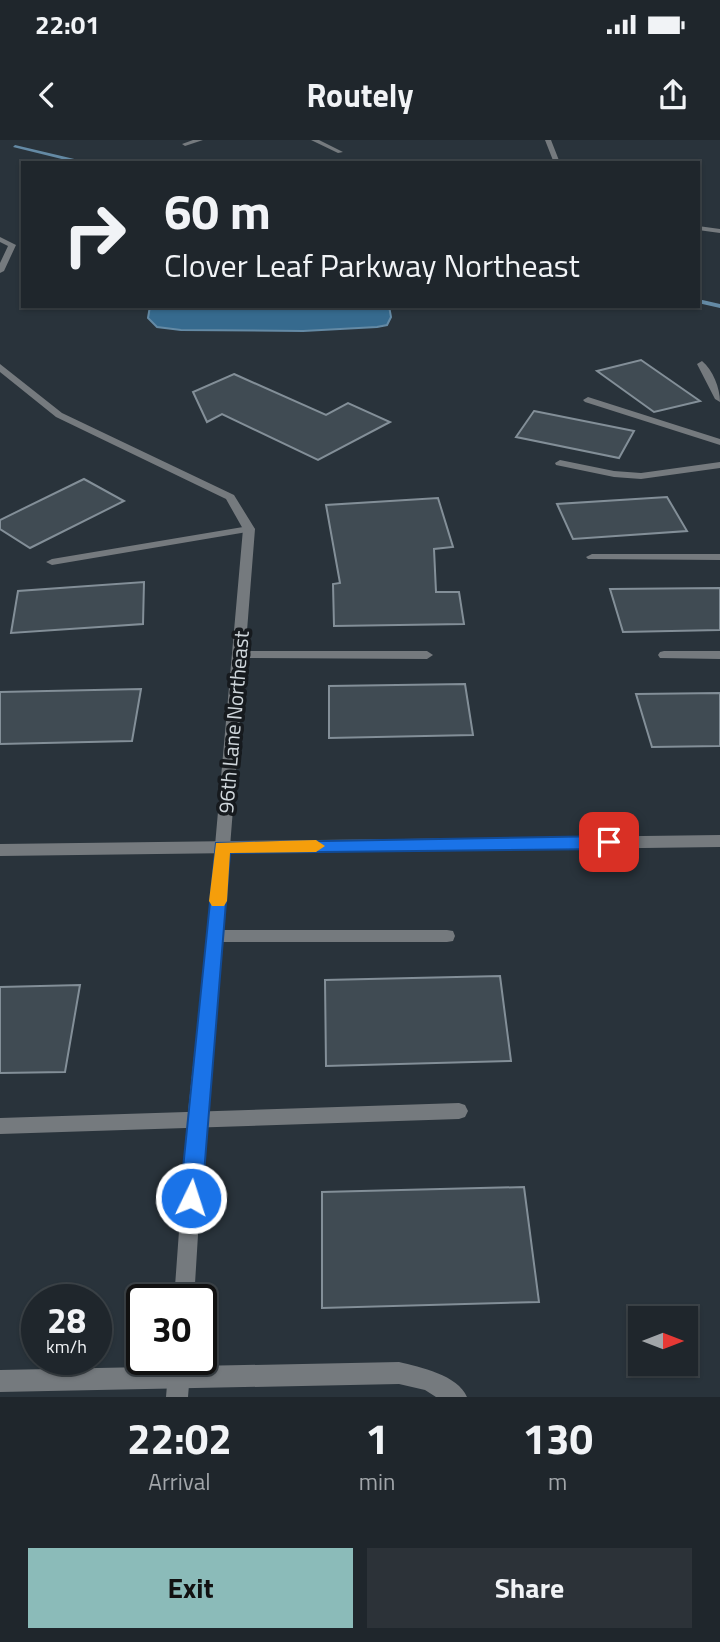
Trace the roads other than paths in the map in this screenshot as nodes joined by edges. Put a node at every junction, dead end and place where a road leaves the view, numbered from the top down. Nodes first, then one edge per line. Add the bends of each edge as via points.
1 (200, 140) edge
2 (314, 140) edge
3 (548, 140) edge
4 (185, 144) dead end
5 (340, 152) dead end
6 (556, 161) edge
7 (700, 228) edge
8 (720, 231) edge
9 (0, 239) edge
10 (0, 271) edge
11 (702, 364) dead end
12 (0, 367) edge
13 (720, 399) edge
14 (588, 400) dead end
15 (720, 442) edge
16 (560, 463) dead end
17 (720, 465) edge
18 (249, 529) junction
19 (592, 556) dead end
20 (720, 556) edge
21 (52, 562) dead end
22 (238, 655) junction
23 (427, 655) dead end
24 (664, 655) dead end
25 (720, 655) edge
26 (720, 841) edge
27 (222, 847) junction
28 (0, 850) edge
29 (215, 936) junction
30 (447, 936) dead end
31 (459, 1111) dead end
32 (196, 1121) junction
33 (0, 1126) edge
34 (185, 1284) edge
35 (179, 1378) edge
36 (0, 1381) edge
37 (456, 1397) edge

1 - 4 street
2 - 5 street
3 - 6 street
7 - 8 street
9 - 10 street via 12,245
11 - 13 street
12 - 18 street via 60,415 230,497
14 - 15 street
16 - 17 street via 641,476
18 - 21 street
18 - 22 street, 96th Lane Northeast
19 - 20 street
22 - 23 street
22 - 27 street, 96th Lane Northeast
24 - 25 street
26 - 27 street
27 - 28 street
27 - 29 street, 96th Lane Northeast
29 - 30 street
29 - 32 street, 96th Lane Northeast
31 - 32 street
32 - 33 street
32 - 34 street, 96th Lane Northeast
35 - 36 street
35 - 37 street via 399,1373 429,1380

